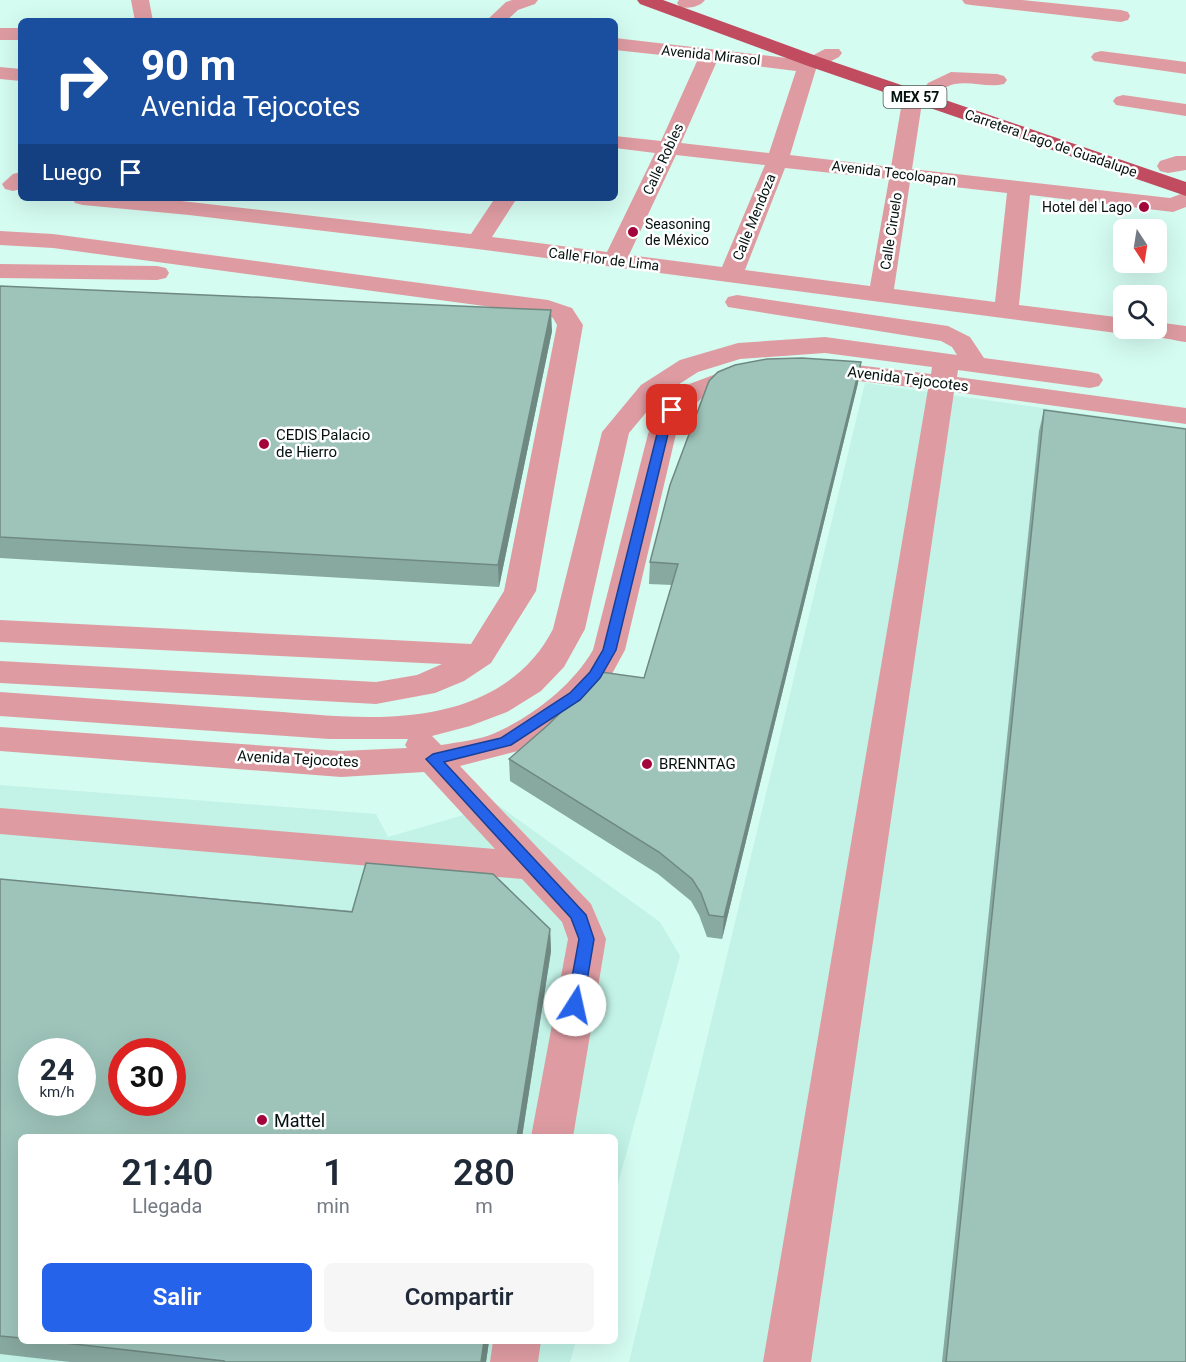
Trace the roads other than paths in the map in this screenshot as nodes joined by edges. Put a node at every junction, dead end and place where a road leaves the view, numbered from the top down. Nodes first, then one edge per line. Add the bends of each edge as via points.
1 (140, 0) edge
2 (646, 0) edge
3 (971, 0) edge
4 (687, 1) edge
5 (513, 2) edge
6 (1121, 16) dead end
7 (143, 18) edge
8 (498, 18) edge
9 (0, 34) edge
10 (18, 34) edge
11 (1109, 37) dead end
12 (618, 44) edge
13 (710, 55) junction
14 (818, 60) junction
15 (1186, 68) edge
16 (0, 73) edge
17 (18, 75) edge
18 (997, 80) dead end
19 (935, 87) junction
20 (913, 96) junction
21 (1123, 101) dead end
22 (1186, 110) edge
23 (618, 142) edge
24 (669, 149) junction
25 (778, 159) junction
26 (1175, 170) edge
27 (899, 173) junction
28 (1018, 189) junction
29 (1182, 198) edge
30 (149, 201) edge
31 (320, 201) edge
32 (504, 201) edge
33 (193, 203) edge
34 (305, 222) junction
35 (0, 238) edge
36 (477, 242) junction
37 (614, 261) junction
38 (0, 271) edge
39 (306, 275) junction
40 (730, 275) junction
41 (881, 295) junction
42 (737, 302) dead end
43 (1006, 311) junction
44 (1113, 325) edge
45 (1167, 331) edge
46 (1186, 334) edge
47 (954, 369) junction
48 (1186, 393) edge
49 (1056, 398) junction
50 (1186, 416) edge
51 (1067, 424) edge
52 (0, 632) edge
53 (480, 655) junction
54 (0, 672) edge
55 (0, 704) edge
56 (409, 726) junction
57 (0, 739) edge
58 (433, 759) junction
59 (0, 821) edge
60 (531, 866) junction
61 (553, 1134) edge
62 (517, 1344) edge
63 (514, 1362) edge
64 (787, 1362) edge

1 - 7 street
2 - 14 main road, Carretera Lago de Guadalupe / MEX 57
3 - 6 street
4 - 14 main road, Carretera Lago de Guadalupe / MEX 57
5 - 8 street
9 - 10 street
11 - 15 street via 1105,61
12 - 13 street, Avenida Mirasol
13 - 14 street, Avenida Mirasol
13 - 24 street, Calle Robles
14 - 19 main road, Carretera Lago de Guadalupe / MEX 57
14 - 20 main road, Carretera Lago de Guadalupe / MEX 57
14 - 25 street, Calle Mendoza
16 - 17 street
18 - 19 street via 951,78
19 - 26 main road, Carretera Lago de Guadalupe / MEX 57
20 - 26 main road, Carretera Lago de Guadalupe / MEX 57
20 - 27 street, Calle Ciruelo
21 - 22 street
23 - 24 street, Avenida Tecoloapan
24 - 25 street, Avenida Tecoloapan
24 - 37 street, Calle Robles
25 - 27 street, Avenida Tecoloapan
25 - 40 street, Calle Mendoza
26 - 29 street
27 - 28 street, Avenida Tecoloapan
27 - 41 street, Calle Ciruelo
28 - 29 street, Avenida Tecoloapan via 1139,213 1167,211
28 - 43 street
30 - 33 street, Calle Flor de Lima
31 - 34 street
32 - 36 street
33 - 34 street, Calle Flor de Lima
34 - 36 street, Calle Flor de Lima
35 - 39 street via 53,241
36 - 37 street, Calle Flor de Lima
37 - 40 street, Calle Flor de Lima
38 - 39 street
39 - 53 street via 548,307 563,313 570,325 520,591
40 - 41 street, Calle Flor de Lima
41 - 43 street, Calle Flor de Lima
42 - 47 street via 948,334 970,350
43 - 44 street, Calle Flor de Lima
45 - 46 street
47 - 48 street, Avenida Tejocotes
47 - 49 street, Avenida Tejocotes
47 - 56 street, Avenida Tejocotes via 825,345 785,346 713,357 660,384 631,411 616,432 569,629 557,653 540,674 480,711 446,722
47 - 58 street, Avenida Tejocotes via 772,368 745,372 693,392 672,410 662,434 609,650 595,675 575,696 506,742
47 - 64 street
49 - 50 street, Avenida Tejocotes
49 - 51 street via 1055,417
52 - 53 street
53 - 54 street via 423,685 376,693
55 - 56 street, Avenida Tejocotes via 347,727
56 - 58 street
57 - 58 street, Avenida Tejocotes via 341,764
58 - 60 street
59 - 60 street
60 - 61 street via 578,915 586,939
62 - 63 street

